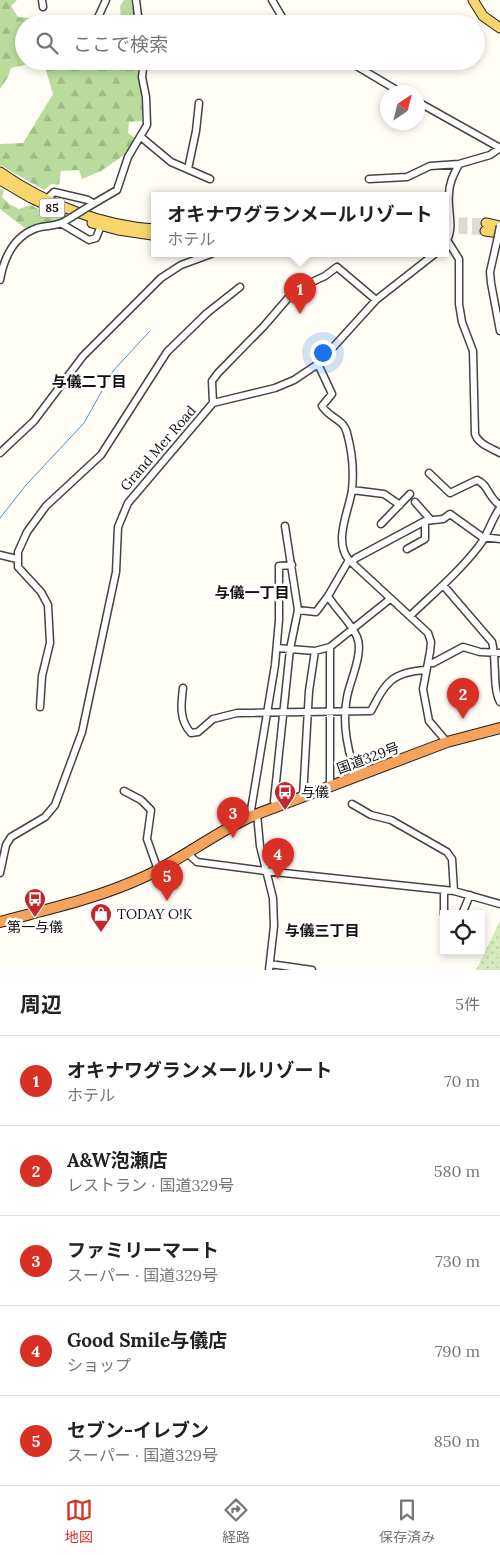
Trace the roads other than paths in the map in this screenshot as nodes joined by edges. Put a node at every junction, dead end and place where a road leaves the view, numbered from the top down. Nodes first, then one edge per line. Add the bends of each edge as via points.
1 (106, 0) edge
2 (136, 0) edge
3 (272, 0) edge
4 (472, 0) edge
5 (99, 15) edge
6 (138, 15) edge
7 (281, 15) edge
8 (483, 15) edge
9 (485, 17) edge
10 (500, 28) edge
11 (143, 70) edge
12 (363, 70) edge
13 (388, 85) edge
14 (199, 103) dead end
15 (425, 106) edge
16 (141, 136) junction
17 (500, 148) edge
18 (459, 164) junction
19 (188, 168) junction
20 (0, 172) edge
21 (210, 179) dead end
22 (369, 179) dead end
23 (0, 180) edge
24 (47, 199) junction
25 (90, 205) junction
26 (64, 222) junction
27 (107, 225) junction
28 (500, 226) edge
29 (151, 229) edge
30 (449, 232) edge
31 (151, 234) edge
32 (498, 237) edge
33 (449, 246) edge
34 (203, 257) edge
35 (431, 257) edge
36 (0, 280) edge
37 (240, 287) dead end
38 (376, 300) junction
39 (500, 331) edge
40 (318, 364) junction
41 (213, 403) junction
42 (0, 453) edge
43 (500, 453) edge
44 (430, 473) dead end
45 (352, 490) junction
46 (410, 494) dead end
47 (415, 502) dead end
48 (400, 505) junction
49 (500, 506) edge
50 (428, 520) junction
51 (381, 524) dead end
52 (285, 526) dead end
53 (484, 537) junction
54 (500, 539) edge
55 (407, 549) dead end
56 (0, 554) edge
57 (17, 559) junction
58 (351, 561) junction
59 (292, 565) junction
60 (444, 585) junction
61 (328, 596) junction
62 (390, 600) junction
63 (298, 610) junction
64 (410, 616) junction
65 (353, 629) junction
66 (330, 646) junction
67 (276, 648) junction
68 (290, 649) junction
69 (315, 651) junction
70 (498, 654) edge
71 (427, 667) junction
72 (183, 688) dead end
73 (500, 702) edge
74 (40, 707) dead end
75 (308, 710) junction
76 (346, 710) junction
77 (269, 711) junction
78 (285, 711) junction
79 (330, 711) junction
80 (500, 728) edge
81 (447, 742) junction
82 (358, 776) junction
83 (330, 786) junction
84 (124, 791) dead end
85 (303, 797) junction
86 (352, 804) dead end
87 (276, 807) junction
88 (255, 815) junction
89 (187, 853) junction
90 (158, 870) junction
91 (265, 871) junction
92 (0, 873) edge
93 (444, 890) junction
94 (454, 891) junction
95 (470, 895) junction
96 (500, 904) edge
97 (444, 910) edge
98 (464, 910) edge
99 (0, 922) edge
100 (270, 967) edge
101 (312, 970) edge

1 - 5 street
2 - 6 street
3 - 7 street
4 - 8 main road
9 - 10 main road
11 - 16 street via 148,112 147,125
12 - 13 street
14 - 19 street
15 - 17 street
16 - 19 street via 170,162
16 - 25 street via 128,157 116,190
17 - 18 street via 490,155
18 - 22 street via 430,166 407,177
18 - 30 street via 449,188
19 - 21 street
20 - 24 main road, 85
23 - 27 main road, 85 via 45,205
24 - 25 street via 54,192 88,200
24 - 27 main road, 85
25 - 26 street, bridge
26 - 27 street via 89,240 96,238
26 - 36 street via 37,228 12,244
27 - 29 main road, 85
27 - 31 main road, 85
28 - 32 street, bridge
28 - 32 main road via 486,227
32 - 39 street via 490,272
33 - 43 street via 459,259 459,304 473,350 475,434 476,438
34 - 42 street via 181,265 161,278 83,356 34,421
35 - 38 street, Grand Mer Road
37 - 57 street via 207,313 167,352 101,455 40,514 27,532
38 - 40 street, Grand Mer Road
38 - 41 street via 337,267 326,276 301,286 218,373 212,381
40 - 41 street, Grand Mer Road via 275,388
40 - 45 street via 332,394 322,406 347,430 352,458
41 - 92 street, Grand Mer Road via 124,510 118,527 116,572 82,732 55,805 44,817 12,837 6,845
44 - 49 street via 450,492 477,480 483,482
45 - 48 street via 384,494
45 - 58 street via 342,538 342,548
46 - 48 street
47 - 50 street
48 - 51 street
49 - 53 street
50 - 53 street via 443,519 450,514
50 - 55 street via 424,539
50 - 58 street
52 - 59 street
53 - 54 street
53 - 60 street
56 - 57 street
57 - 74 street via 18,566 48,605 50,643 42,676
58 - 61 street
58 - 62 street
59 - 63 street
59 - 67 street via 279,566
60 - 64 street
60 - 70 street via 492,642
61 - 63 street via 316,612
61 - 65 street
62 - 64 street
62 - 65 street
63 - 68 street
64 - 71 street via 428,633
65 - 66 street
65 - 76 street via 360,647 346,698
66 - 69 street
66 - 79 street
67 - 68 street
67 - 77 street
68 - 69 street
68 - 78 street
69 - 75 street
70 - 71 street via 463,647
70 - 73 street via 497,692
71 - 76 street via 398,674 371,711
71 - 81 street via 423,689 429,721
72 - 77 street via 183,719 191,733 198,732 213,719 237,713
75 - 78 street
75 - 79 street
75 - 85 street
76 - 79 street
76 - 82 street via 349,750
77 - 78 street
77 - 88 street via 251,810
78 - 87 street via 274,801
79 - 83 street
80 - 81 highway, 国道329号
81 - 82 highway, 国道329号
82 - 83 highway, 国道329号
83 - 85 highway, 国道329号
84 - 90 street via 142,800 151,810 147,839
85 - 87 highway, 国道329号
86 - 94 street via 371,815 391,820 447,852 452,859
87 - 88 highway, 国道329号
88 - 89 highway, 国道329号
88 - 91 street
89 - 90 highway, 国道329号
89 - 91 street via 197,862
90 - 99 highway, 国道329号 via 100,895
91 - 93 street
91 - 100 street via 274,898
93 - 94 street
93 - 97 street
94 - 95 street
95 - 96 street
95 - 98 street
100 - 101 street

